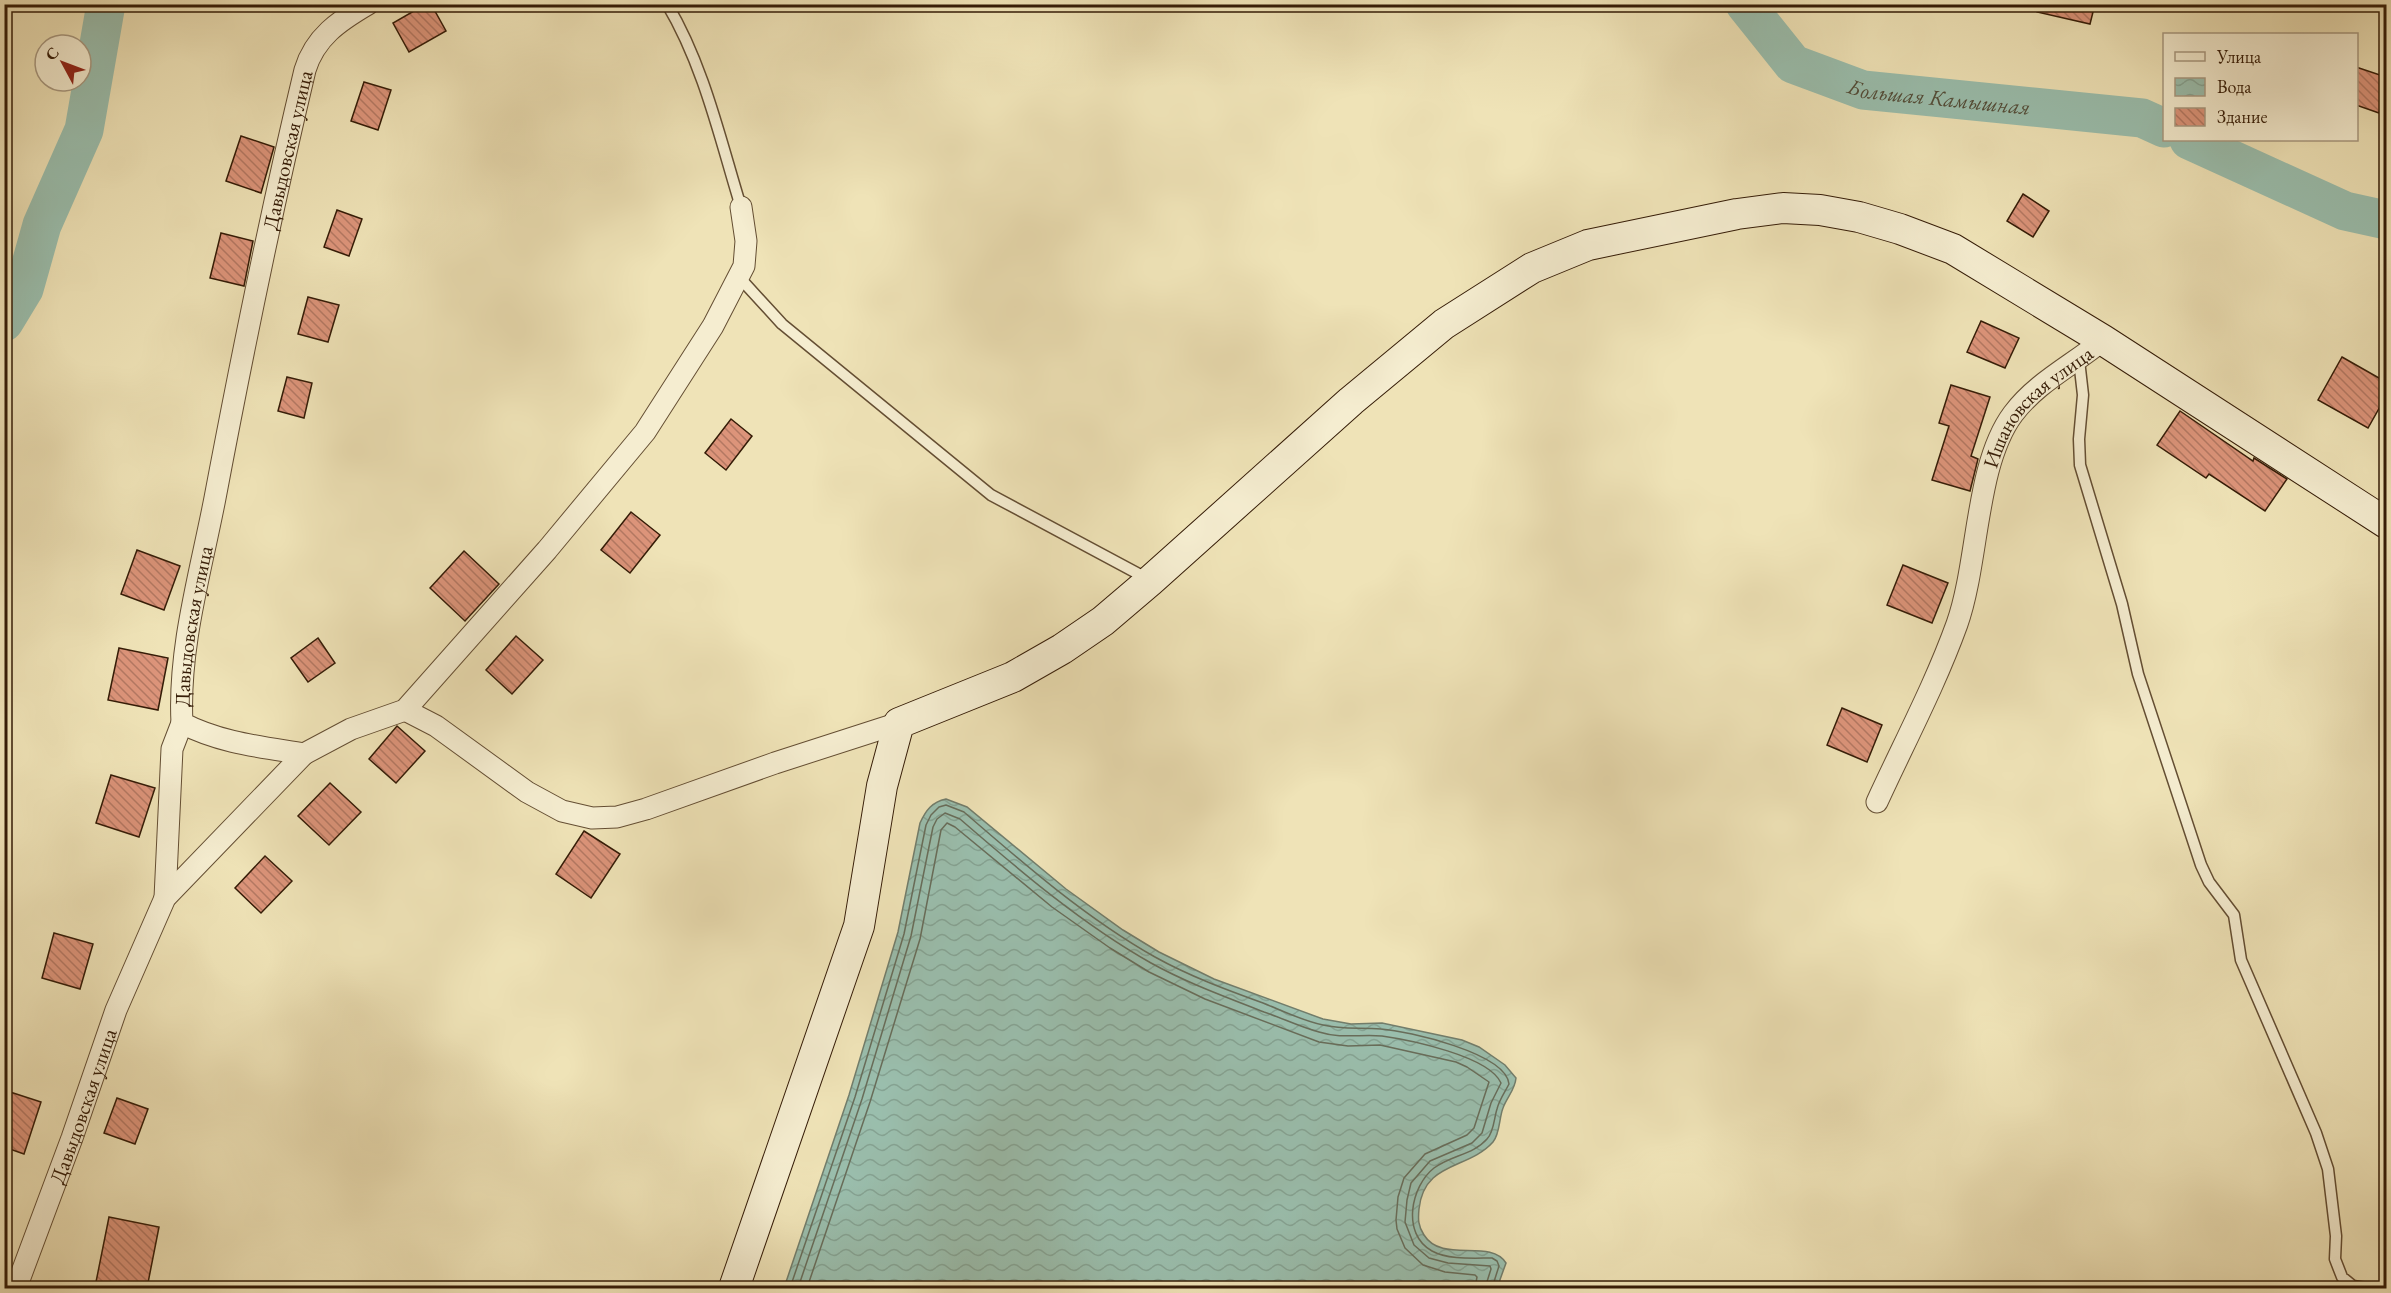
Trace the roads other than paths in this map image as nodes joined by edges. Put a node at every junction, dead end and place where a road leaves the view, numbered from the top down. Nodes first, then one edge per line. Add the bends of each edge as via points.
1 (368, 4) edge
2 (667, 4) edge
3 (741, 207) joint
4 (739, 277) junction
5 (2103, 340) junction
6 (2079, 360) junction
7 (2386, 523) edge
8 (1150, 581) junction
9 (405, 710) junction
10 (182, 723) junction
11 (899, 723) junction
12 (304, 754) junction
13 (1877, 802) dead end
14 (165, 898) junction
15 (16, 1288) edge
16 (734, 1288) edge
17 (2367, 1288) edge

1 - 10 street, Давыдовская улица via 327,32 309,56 305,70 251,315 188,639 180,698
2 - 3 lane via 687,41 707,95
3 - 4 street via 746,242
4 - 8 lane via 782,324 991,495
4 - 9 street via 688,368 645,432
5 - 6 street, Ишановская улица
5 - 7 street, Ишановская улица
5 - 8 street via 1953,249 1869,220 1821,210 1783,208 1737,214 1588,245 1532,268 1444,324 1351,401
6 - 13 street, Ишановская улица via 2030,395 2012,415 2000,437 1991,461 1969,582 1957,623
6 - 17 lane via 2083,395 2080,465 2122,604 2138,674 2201,865 2234,915 2241,960 2316,1133 2328,1169 2336,1259 2342,1277 2353,1286
8 - 11 street via 1095,626 1014,677
9 - 11 street via 436,726 526,792 562,811 592,818 617,817 646,809
9 - 12 street via 351,729
10 - 12 street, Давыдовская улица via 227,741
10 - 14 street via 172,749
11 - 16 street via 882,786 859,926
12 - 14 street, Давыдовская улица
14 - 15 street, Давыдовская улица via 116,1010

